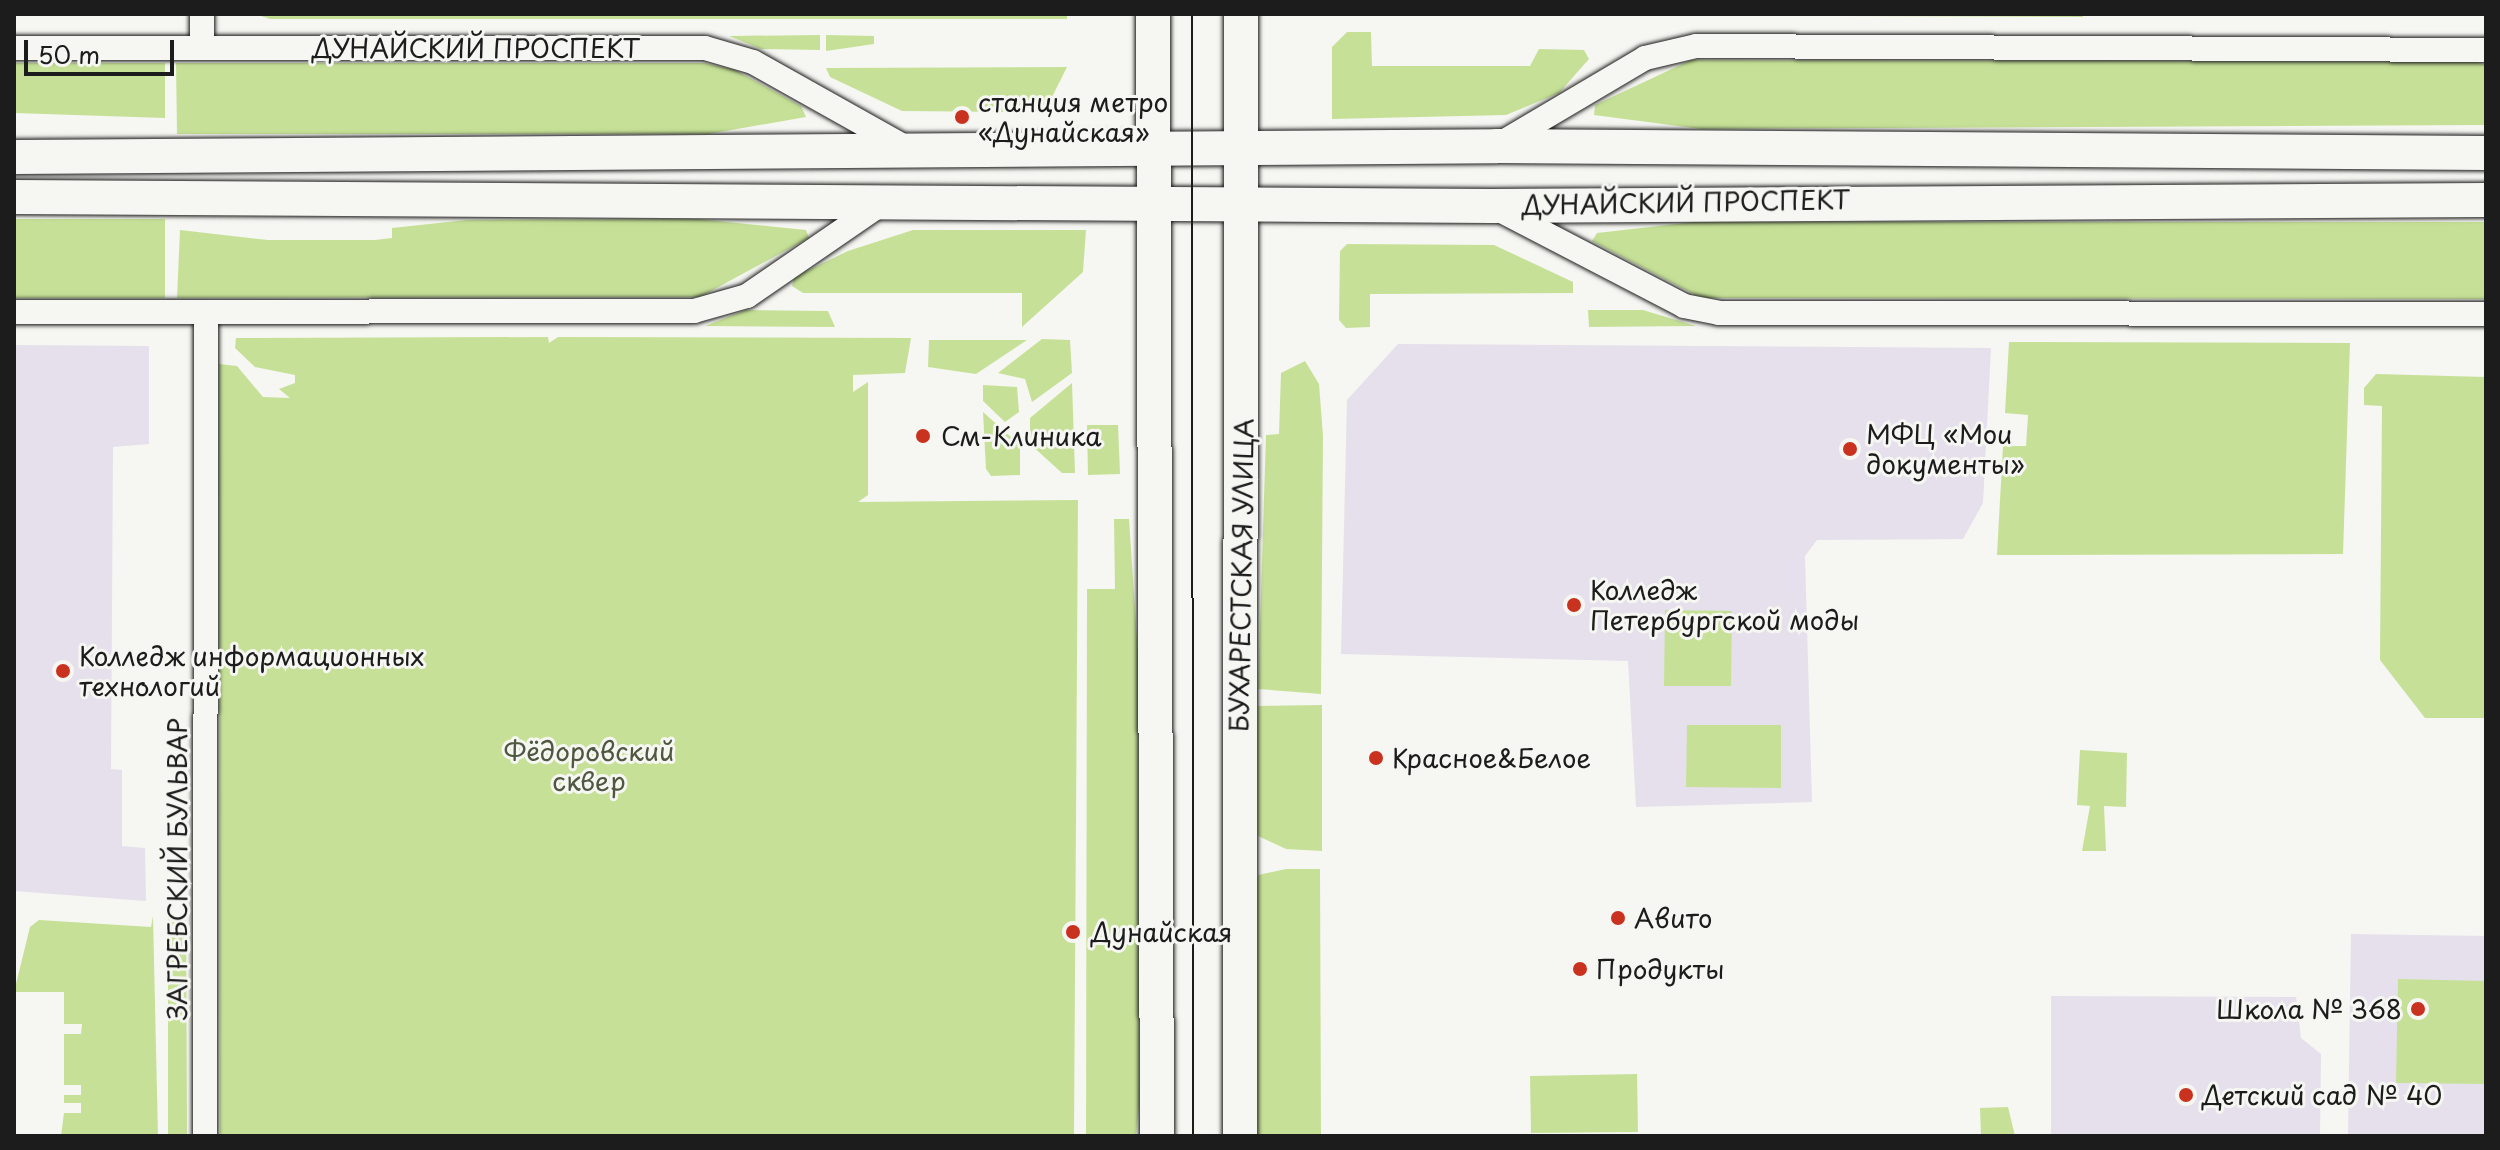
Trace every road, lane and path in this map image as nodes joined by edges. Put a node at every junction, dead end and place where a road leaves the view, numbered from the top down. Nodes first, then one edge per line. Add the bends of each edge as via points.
1 (202, 14) edge
2 (1153, 14) edge
3 (1241, 14) edge
4 (202, 47) junction
5 (14, 48) edge
6 (2486, 50) edge
7 (1497, 146) junction
8 (1243, 148) junction
9 (1153, 149) junction
10 (912, 152) junction
11 (2486, 153) edge
12 (14, 157) edge
13 (14, 197) edge
14 (2486, 200) edge
15 (885, 201) junction
16 (1153, 203) junction
17 (1243, 204) junction
18 (1492, 206) junction
19 (14, 312) edge
20 (206, 314) junction
21 (2486, 314) edge
22 (205, 1136) edge
23 (1157, 1136) edge
24 (1240, 1136) edge

1 - 4 street
2 - 9 main road
3 - 8 main road, БУХАРЕСТСКАЯ УЛИЦА
4 - 5 street, ДУНАЙСКИЙ ПРОСПЕКТ
4 - 10 street, ДУНАЙСКИЙ ПРОСПЕКТ via 705,48 753,62
6 - 7 street via 1696,46 1645,58
7 - 8 main road, ДУНАЙСКИЙ ПРОСПЕКТ
7 - 11 main road, ДУНАЙСКИЙ ПРОСПЕКТ
8 - 9 main road, ДУНАЙСКИЙ ПРОСПЕКТ
8 - 17 main road, БУХАРЕСТСКАЯ УЛИЦА
9 - 10 main road, ДУНАЙСКИЙ ПРОСПЕКТ
9 - 16 main road
10 - 12 main road, ДУНАЙСКИЙ ПРОСПЕКТ
13 - 15 main road, ДУНАЙСКИЙ ПРОСПЕКТ
14 - 18 main road, ДУНАЙСКИЙ ПРОСПЕКТ via 1705,199
15 - 16 main road, ДУНАЙСКИЙ ПРОСПЕКТ
15 - 20 street via 747,296 694,311
16 - 17 main road, ДУНАЙСКИЙ ПРОСПЕКТ
16 - 23 main road
17 - 18 main road, ДУНАЙСКИЙ ПРОСПЕКТ
17 - 24 main road, БУХАРЕСТСКАЯ УЛИЦА
18 - 21 street via 1684,306 1719,313
19 - 20 street
20 - 22 street, ЗАГРЕБСКИЙ БУЛЬВАР

